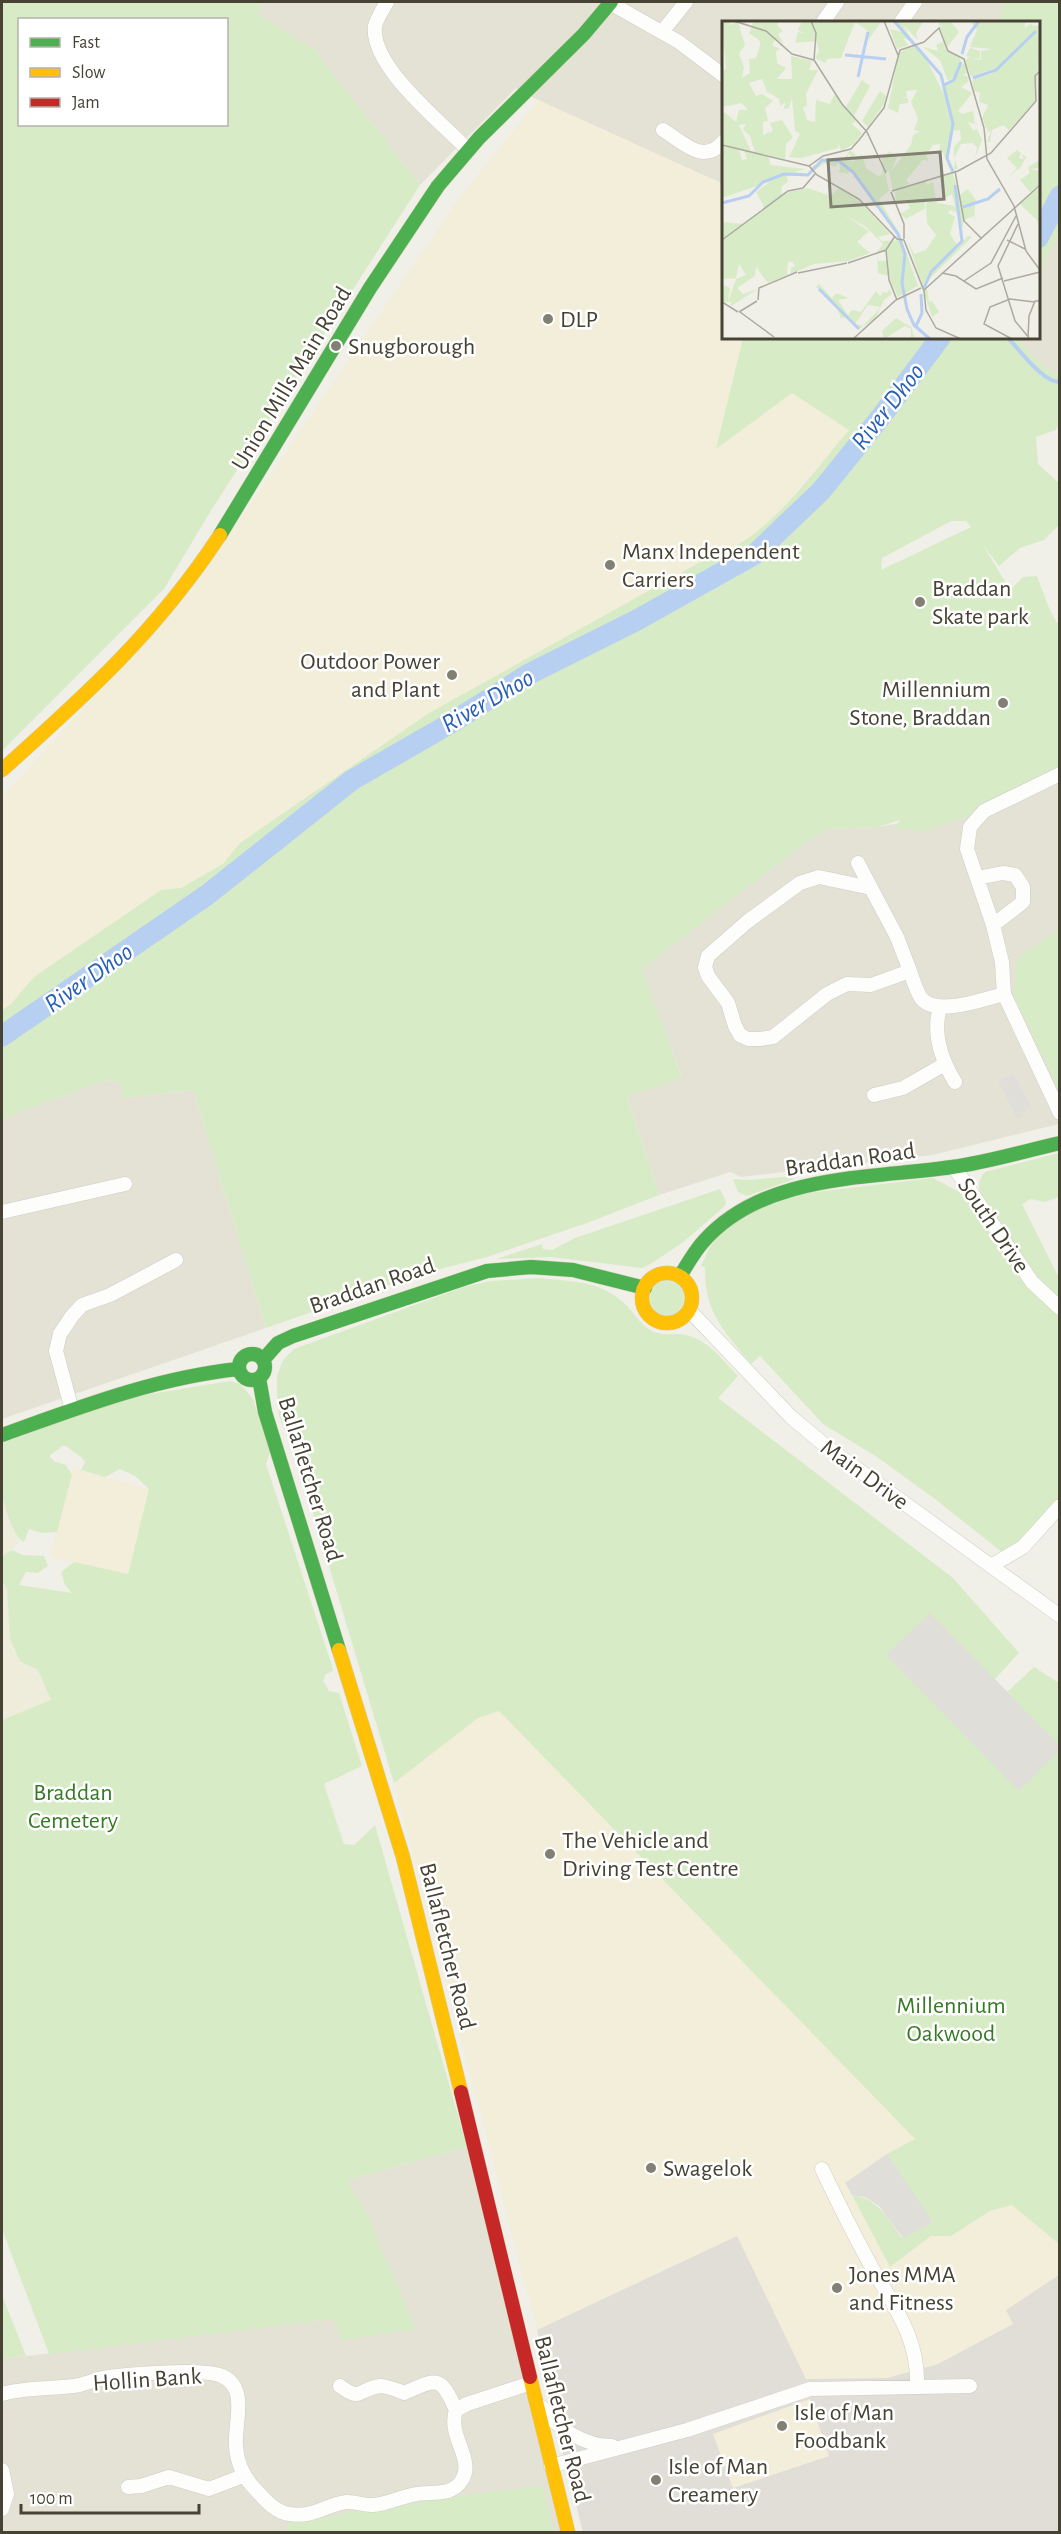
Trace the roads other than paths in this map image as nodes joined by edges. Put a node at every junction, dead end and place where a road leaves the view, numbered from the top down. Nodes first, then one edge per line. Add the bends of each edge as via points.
1 (387, 2) edge
2 (611, 2) edge
3 (686, 2) edge
4 (837, 2) edge
5 (915, 2) edge
6 (824, 21) edge
7 (903, 21) edge
8 (662, 32) junction
9 (722, 75) edge
10 (663, 129) dead end
11 (722, 142) edge
12 (467, 149) junction
13 (2, 770) edge
14 (1059, 774) edge
15 (858, 863) dead end
16 (977, 878) junction
17 (871, 888) junction
18 (993, 925) junction
19 (910, 971) junction
20 (1004, 994) junction
21 (940, 1007) junction
22 (945, 1064) junction
23 (955, 1083) dead end
24 (874, 1095) dead end
25 (1059, 1113) edge
26 (1059, 1143) edge
27 (954, 1167) junction
28 (125, 1184) dead end
29 (2, 1212) edge
30 (176, 1260) dead end
31 (680, 1276) junction
32 (645, 1288) junction
33 (1059, 1308) edge
34 (689, 1310) junction
35 (262, 1360) junction
36 (238, 1369) junction
37 (259, 1378) junction
38 (72, 1410) junction
39 (2, 1435) edge
40 (1059, 1506) edge
41 (991, 1566) junction
42 (1059, 1616) edge
43 (822, 2169) dead end
44 (340, 2386) dead end
45 (917, 2386) junction
46 (970, 2386) dead end
47 (532, 2388) junction
48 (2, 2394) edge
49 (456, 2410) junction
50 (624, 2446) junction
51 (551, 2466) junction
52 (2, 2470) edge
53 (243, 2476) junction
54 (128, 2487) dead end
55 (2, 2509) edge
56 (568, 2532) edge

1 - 12 street via 375,24 380,54 395,76
2 - 8 street
2 - 12 main road, Union Mills Main Road via 591,27
3 - 8 street
4 - 6 street
5 - 7 street
8 - 9 street
10 - 11 street via 692,151 709,152
12 - 13 main road, Union Mills Main Road via 409,228 260,474 174,601 72,707
14 - 16 street via 984,811 969,827 967,849
15 - 17 street
16 - 18 street
16 - 18 street via 1016,874 1023,887 1023,902
17 - 19 street
17 - 19 street via 819,877 800,883 708,956 708,976 728,1003 740,1035 760,1040 772,1037 827,994 847,984 871,985
18 - 20 street via 1002,962
19 - 21 street via 921,998
20 - 21 street
20 - 25 street
21 - 22 street via 936,1030
22 - 23 street
22 - 24 street via 903,1088
26 - 27 main road, Braddan Road
27 - 31 main road, Braddan Road via 809,1185 758,1200 704,1240
27 - 33 street, South Drive via 1032,1282
28 - 29 street
30 - 38 street via 110,1295 82,1305 72,1316 60,1334 56,1351
31 - 32 main road via 664,1273 649,1281
31 - 34 main road via 692,1295
32 - 34 main road via 643,1304 660,1322 677,1321
32 - 35 main road, Braddan Road via 573,1270 531,1267 487,1271 292,1336 278,1343
34 - 41 street, Main Drive via 791,1417
35 - 36 main road via 255,1354 247,1355 240,1360
35 - 37 main road via 265,1370
36 - 37 main road via 245,1379
36 - 38 main road via 168,1378
37 - 47 main road, Ballafletcher Road via 265,1412 404,1857
38 - 39 main road
40 - 41 street via 1023,1547
41 - 42 street, Main Drive
43 - 45 street via 914,2349
44 - 49 street via 357,2395 378,2386 404,2393 435,2382 446,2388
45 - 46 street
45 - 50 street via 810,2389 687,2430
47 - 49 street
47 - 50 street via 546,2413 571,2434 602,2446
47 - 51 main road, Ballafletcher Road
48 - 53 street, Hollin Bank via 76,2386 108,2377 202,2372 222,2376 237,2389 236,2448
49 - 53 street via 454,2426 466,2471 460,2483 443,2492 419,2493 370,2506 346,2502 307,2514 291,2514 276,2510
50 - 51 street
51 - 56 main road, Ballafletcher Road
52 - 55 street via 13,2495
53 - 54 street via 209,2489 170,2477

